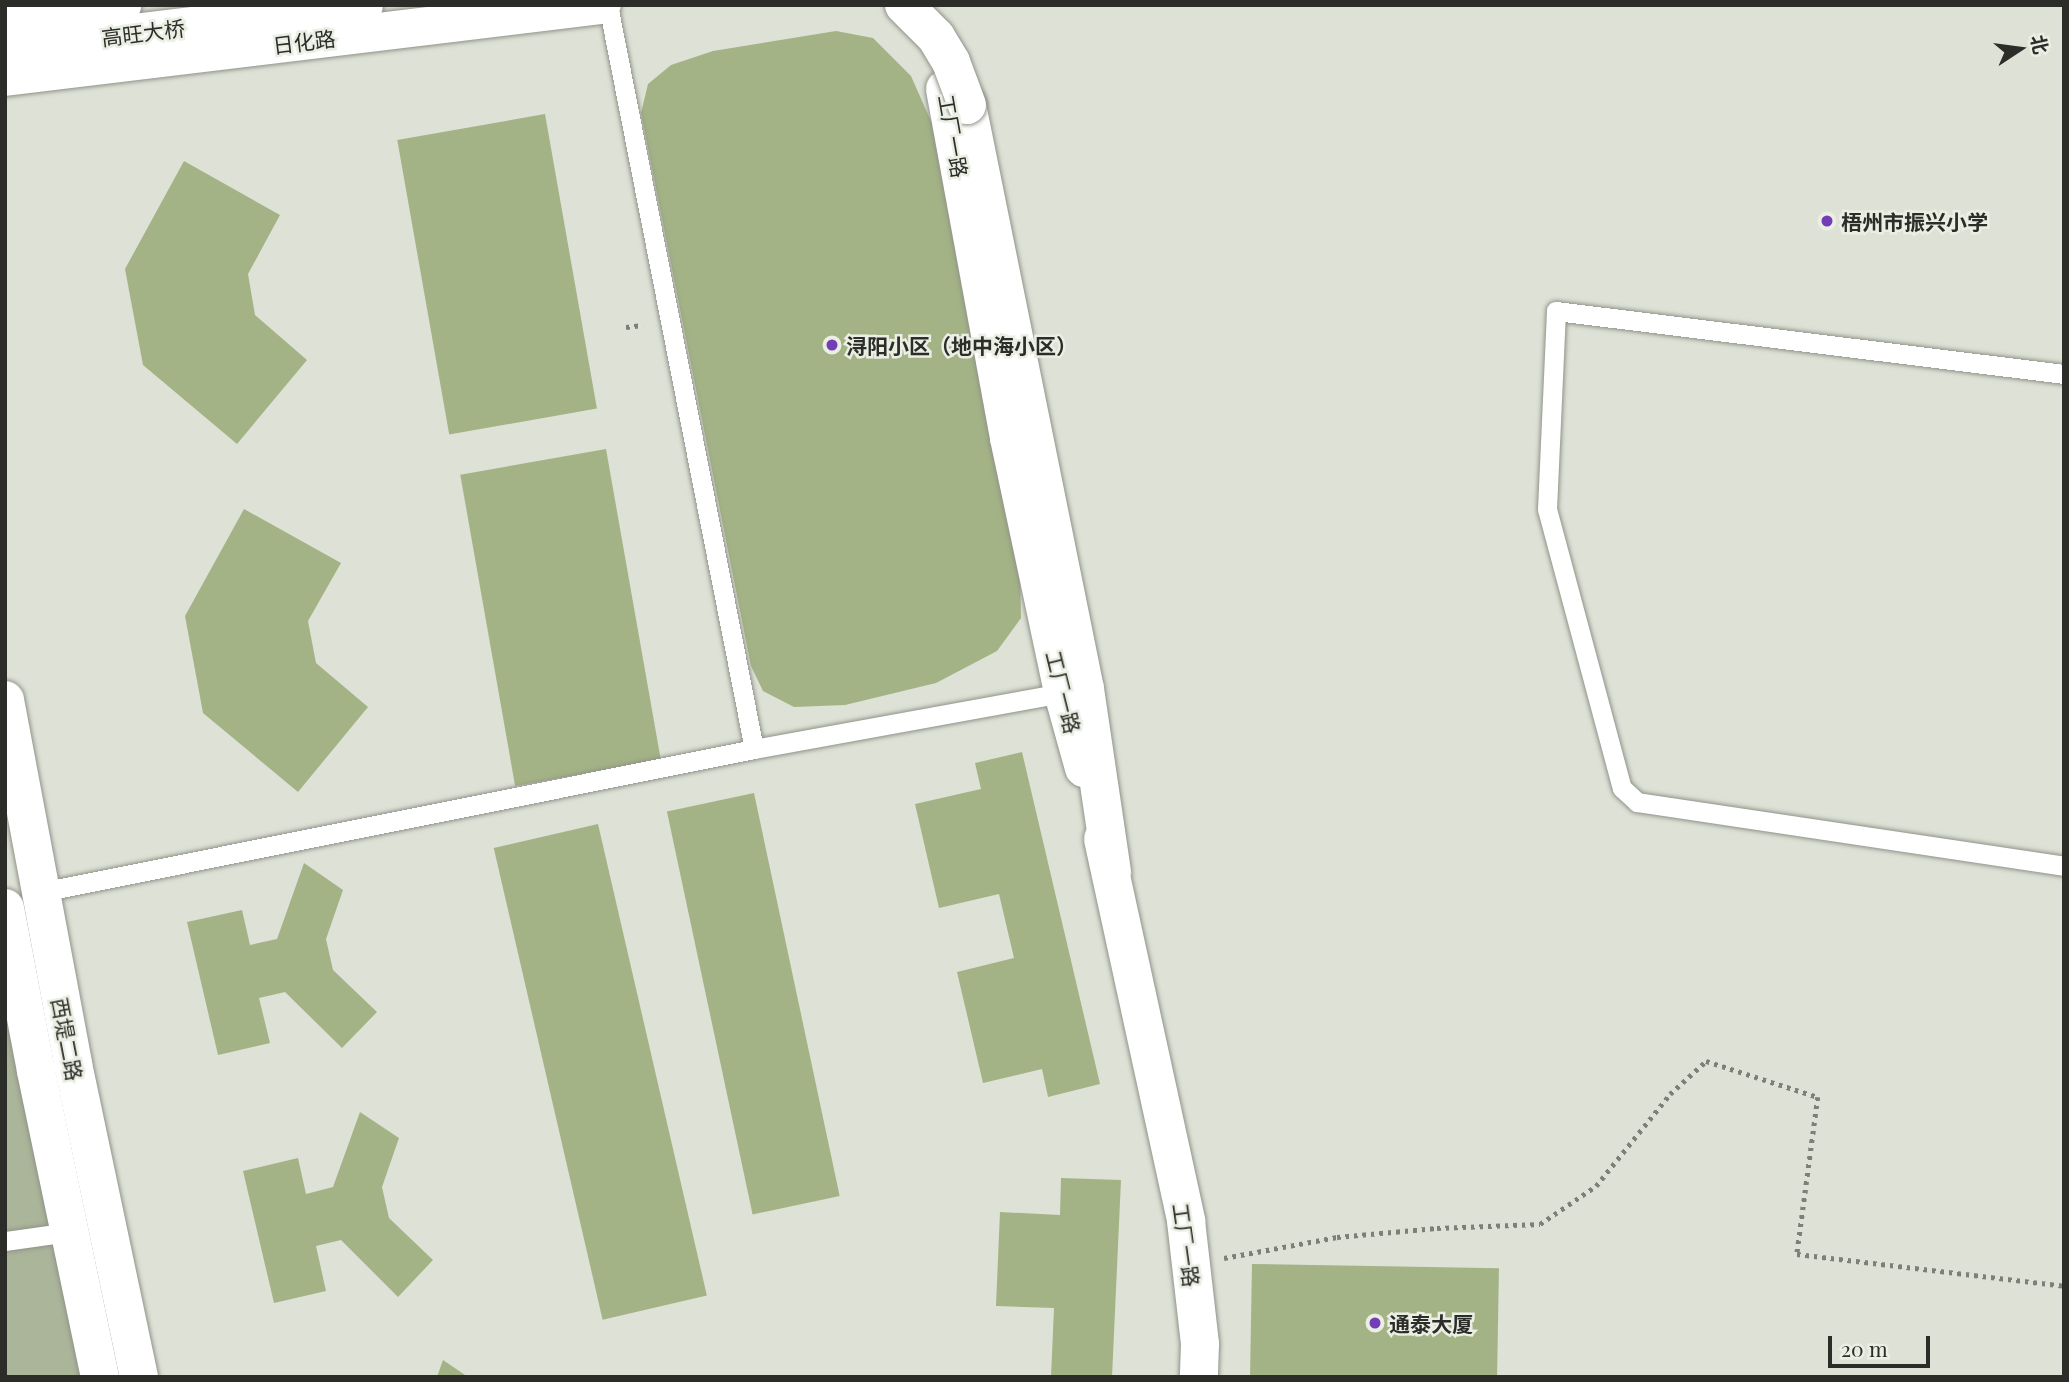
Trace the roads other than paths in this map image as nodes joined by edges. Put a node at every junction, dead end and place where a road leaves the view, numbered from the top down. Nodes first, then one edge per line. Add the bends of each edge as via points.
1 (122, 5) edge
2 (364, 5) edge
3 (602, 5) edge
4 (608, 5) edge
5 (904, 5) edge
6 (930, 5) edge
7 (5, 19) edge
8 (5, 53) edge
9 (5, 77) edge
10 (2064, 374) edge
11 (1063, 693) junction
12 (5, 700) edge
13 (754, 749) junction
14 (2064, 866) edge
15 (1112, 872) junction
16 (41, 892) junction
17 (5, 908) edge
18 (69, 1232) junction
19 (5, 1241) edge
20 (100, 1377) edge
21 (139, 1377) edge
22 (1199, 1377) edge

1 - 7 main road, 高旺大桥
2 - 8 main road, 高旺大桥
3 - 9 main road, 日化路
4 - 13 lane
5 - 15 main road, bridge via 936,37 967,106 1085,690
6 - 11 main road, 工厂一路 via 1007,424
10 - 14 lane via 1556,311 1547,509 1622,788 1637,802
11 - 13 lane
11 - 15 main road, 工厂一路
12 - 16 main road, 西堤二路
13 - 16 lane
15 - 22 main road, 工厂一路 via 1186,1221 1200,1344
16 - 21 main road, 西堤二路
17 - 18 main road, 西堤二路
18 - 19 lane
18 - 20 main road, 西堤二路

